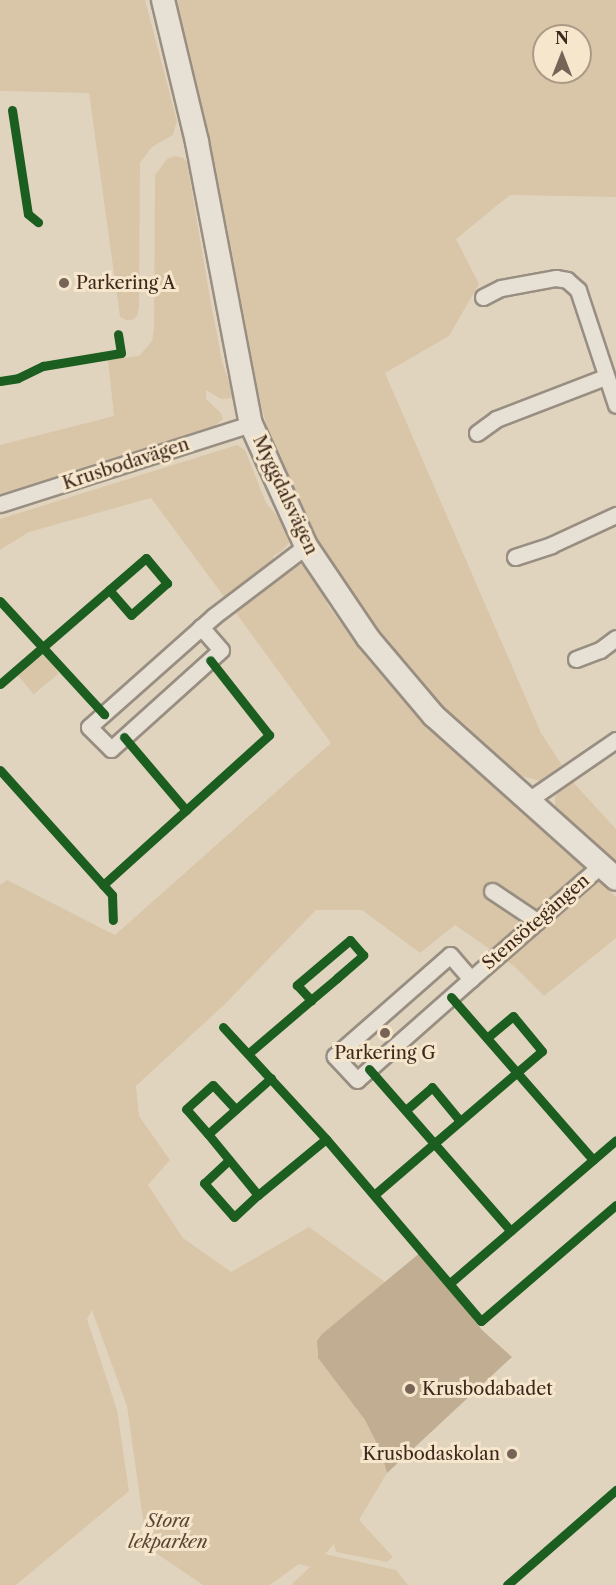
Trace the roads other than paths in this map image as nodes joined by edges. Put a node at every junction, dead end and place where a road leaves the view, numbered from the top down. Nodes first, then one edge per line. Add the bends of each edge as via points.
1 (163, 0) edge
2 (483, 297) dead end
3 (605, 377) junction
4 (616, 405) edge
5 (252, 424) junction
6 (477, 433) dead end
7 (0, 504) edge
8 (616, 515) edge
9 (306, 546) junction
10 (514, 558) dead end
11 (201, 627) junction
12 (616, 638) edge
13 (576, 659) dead end
14 (616, 740) edge
15 (530, 799) junction
16 (608, 872) edge
17 (492, 891) dead end
18 (537, 921) junction
19 (471, 979) junction

1 - 5 street, Myggdalsvägen via 197,142
2 - 3 street via 501,288 556,278 567,280 578,290
3 - 4 street
3 - 6 street via 496,419
5 - 7 street, Krusbodavägen
5 - 9 street, Myggdalsvägen
8 - 10 street
9 - 11 street
9 - 15 street, Myggdalsvägen via 368,638 434,716
11 - 11 street via 89,726 111,749 221,650
12 - 13 street via 600,650
14 - 15 street
15 - 16 street, Myggdalsvägen
16 - 18 street, Stensötegången
17 - 18 street
18 - 19 street, Stensötegången
19 - 19 street, Stensötegången via 450,955 335,1056 357,1080

